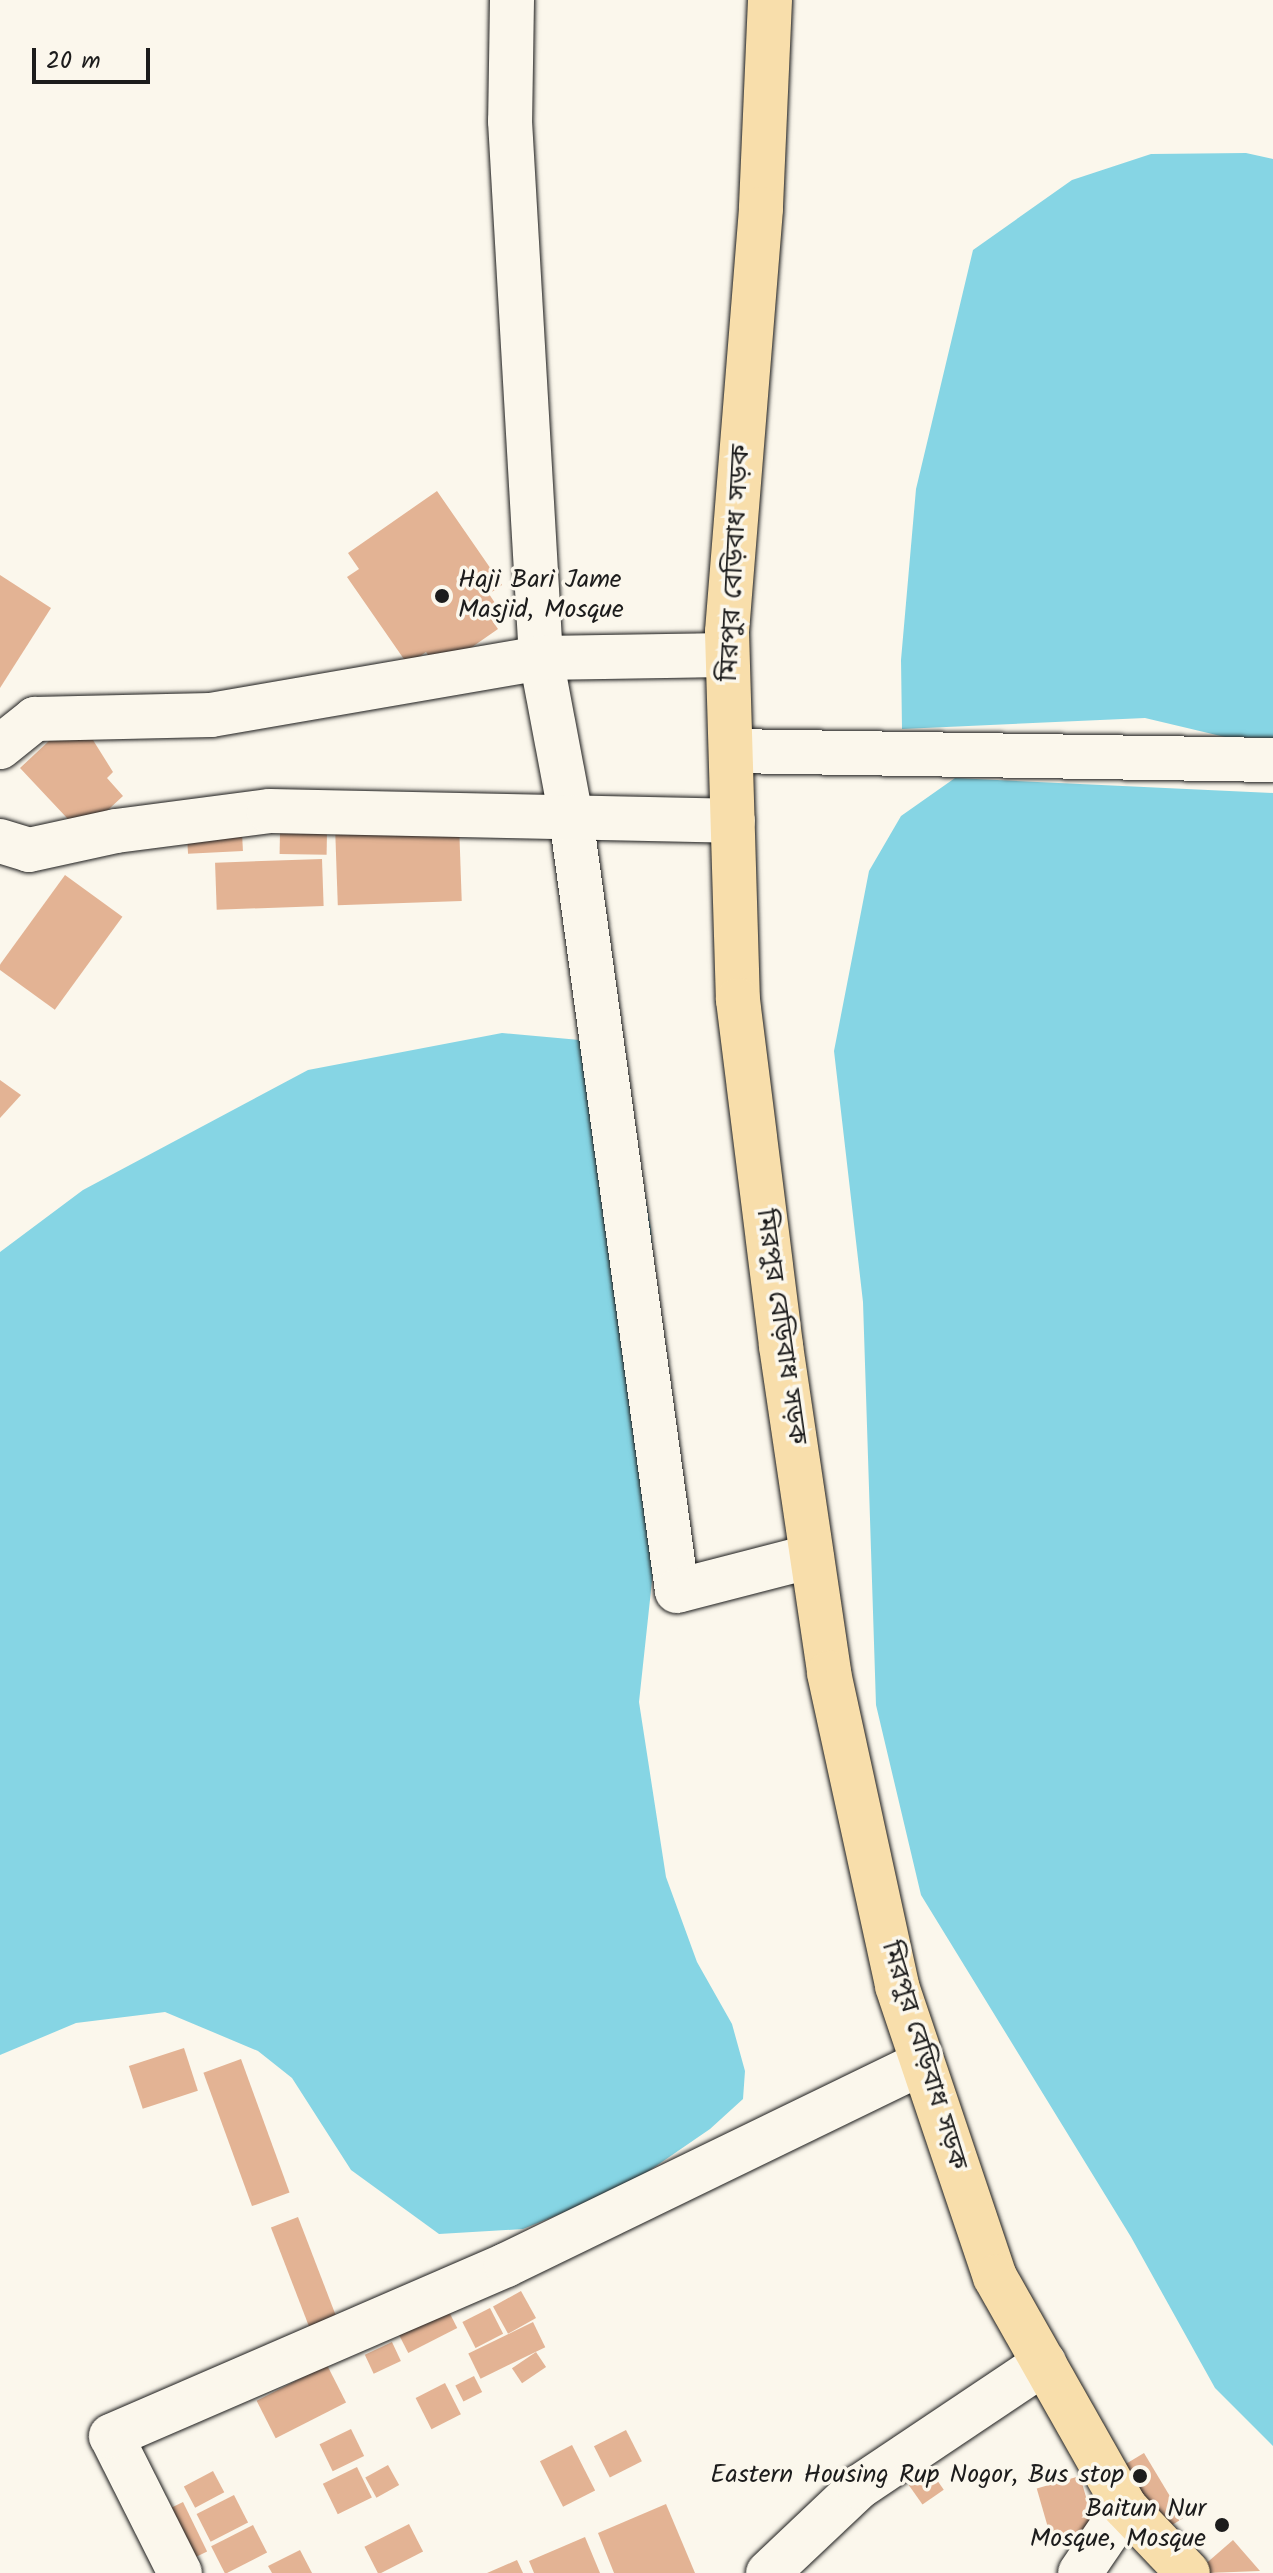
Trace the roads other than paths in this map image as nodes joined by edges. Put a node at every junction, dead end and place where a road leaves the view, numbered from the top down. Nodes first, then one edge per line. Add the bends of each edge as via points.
1 (512, 0) edge
2 (770, 0) edge
3 (727, 655) junction
4 (541, 658) junction
5 (0, 747) edge
6 (731, 751) junction
7 (1273, 760) edge
8 (571, 817) junction
9 (733, 821) junction
10 (0, 841) edge
11 (812, 1556) junction
12 (920, 2064) junction
13 (1044, 2363) junction
14 (1125, 2507) junction
15 (180, 2573) edge
16 (768, 2573) edge
17 (1080, 2573) edge
18 (1188, 2573) edge

1 - 4 street via 510,121
2 - 3 highway, মিরপুর বেড়িবাধ সড়ক via 761,209
3 - 4 street
3 - 6 highway, মিরপুর বেড়িবাধ সড়ক
4 - 5 street via 211,715 35,719
4 - 8 street
6 - 7 street
6 - 9 highway, মিরপুর বেড়িবাধ সড়ক
8 - 9 street
8 - 10 street via 269,811 116,831 29,850
8 - 11 street via 677,1591
9 - 11 highway, মিরপুর বেড়িবাধ সড়ক via 738,1000
11 - 12 highway, মিরপুর বেড়িবাধ সড়ক via 829,1673 897,1986
12 - 13 highway, মিরপুর বেড়িবাধ সড়ক via 995,2277
12 - 15 street via 506,2265 111,2436
13 - 14 highway, মিরপুর বেড়িবাধ সড়ক
13 - 16 street via 859,2487
14 - 17 street
14 - 18 highway, মিরপুর বেড়িবাধ সড়ক

